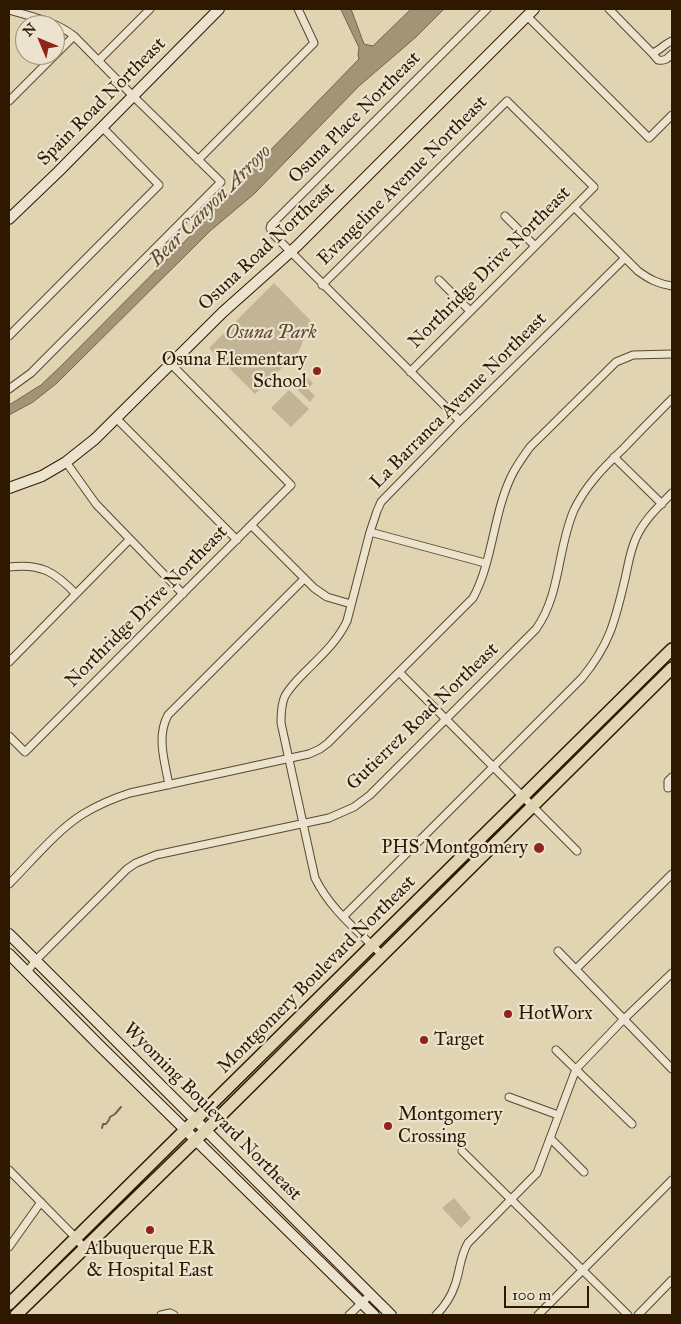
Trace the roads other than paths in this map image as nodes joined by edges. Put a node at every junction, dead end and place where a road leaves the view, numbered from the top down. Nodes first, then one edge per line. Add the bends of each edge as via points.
1 (150, 9) edge
2 (219, 9) edge
3 (298, 9) edge
4 (487, 9) edge
5 (609, 9) edge
6 (9, 10) edge
7 (530, 12) edge
8 (74, 36) junction
9 (672, 41) edge
10 (65, 45) edge
11 (652, 53) junction
12 (672, 54) edge
13 (98, 61) junction
14 (45, 65) edge
15 (133, 96) junction
16 (9, 101) edge
17 (507, 101) joint
18 (672, 115) edge
19 (102, 127) junction
20 (198, 160) junction
21 (574, 206) junction
22 (505, 216) dead end
23 (9, 219) edge
24 (535, 246) junction
25 (291, 252) junction
26 (625, 258) junction
27 (439, 280) dead end
28 (322, 285) junction
29 (672, 286) edge
30 (470, 311) junction
31 (9, 336) edge
32 (672, 354) edge
33 (171, 364) junction
34 (410, 372) junction
35 (9, 389) edge
36 (672, 399) edge
37 (116, 418) junction
38 (460, 421) junction
39 (614, 457) junction
40 (66, 462) junction
41 (9, 488) edge
42 (672, 493) edge
43 (662, 504) junction
44 (252, 526) junction
45 (370, 532) junction
46 (130, 540) junction
47 (237, 540) junction
48 (486, 563) junction
49 (9, 567) edge
50 (304, 578) junction
51 (76, 594) junction
52 (183, 594) junction
53 (351, 604) junction
54 (672, 649) edge
55 (9, 662) edge
56 (672, 668) edge
57 (400, 673) junction
58 (446, 720) junction
59 (9, 736) edge
60 (289, 759) junction
61 (493, 767) junction
62 (672, 778) edge
63 (169, 785) junction
64 (668, 788) dead end
65 (522, 797) junction
66 (532, 806) junction
67 (303, 824) junction
68 (576, 851) dead end
69 (672, 874) edge
70 (9, 884) edge
71 (343, 917) junction
72 (9, 934) edge
73 (372, 945) junction
74 (558, 951) dead end
75 (9, 954) edge
76 (382, 955) junction
77 (36, 960) junction
78 (576, 969) junction
79 (27, 972) junction
80 (672, 973) edge
81 (624, 1020) junction
82 (556, 1050) dead end
83 (576, 1069) junction
84 (672, 1069) edge
85 (509, 1097) dead end
86 (558, 1115) junction
87 (195, 1119) junction
88 (632, 1124) dead end
89 (184, 1130) junction
90 (206, 1130) junction
91 (550, 1138) junction
92 (195, 1140) junction
93 (462, 1151) dead end
94 (9, 1170) edge
95 (584, 1172) dead end
96 (134, 1180) junction
97 (672, 1180) edge
98 (510, 1200) junction
99 (41, 1202) junction
100 (100, 1233) junction
101 (76, 1238) junction
102 (9, 1247) edge
103 (84, 1248) junction
104 (582, 1271) junction
105 (672, 1280) edge
106 (370, 1295) junction
107 (362, 1303) junction
108 (9, 1304) edge
109 (16, 1315) edge
110 (162, 1315) edge
111 (174, 1315) edge
112 (349, 1315) edge
113 (374, 1315) edge
114 (391, 1315) edge
115 (436, 1315) edge
116 (538, 1315) edge
117 (628, 1315) edge
118 (638, 1315) edge

1 - 13 street
2 - 15 main road, Spain Road Northeast
3 - 20 street via 314,43
4 - 25 street, Osuna Place Northeast via 272,225 271,232
5 - 11 street
6 - 8 street via 54,24
7 - 18 street via 649,138
7 - 25 main road, Osuna Road Northeast
8 - 10 street
8 - 13 street
9 - 11 street
11 - 12 street via 662,61
13 - 15 street
14 - 16 street
15 - 19 main road, Spain Road Northeast
15 - 20 street
17 - 21 street, Northridge Drive Northeast via 594,187
17 - 28 street, Evangeline Avenue Northeast
19 - 23 main road, Spain Road Northeast
19 - 31 street via 159,185
20 - 35 street via 221,182 31,373
21 - 24 street, Northridge Drive Northeast
21 - 26 street
22 - 24 street
24 - 30 street, Northridge Drive Northeast
25 - 28 street
25 - 33 main road, Osuna Road Northeast via 223,312
26 - 29 street via 649,280
26 - 38 street, La Barranca Avenue Northeast
27 - 30 street
28 - 34 street
30 - 34 street, Northridge Drive Northeast
32 - 48 street via 633,355 616,362 530,448 511,476
33 - 37 main road, Osuna Road Northeast
33 - 44 street, Northridge Drive Northeast via 292,485
34 - 38 street
36 - 39 street, Gutierrez Road Northeast
37 - 40 main road, Osuna Road Northeast
37 - 47 street
38 - 45 street, La Barranca Avenue Northeast via 381,502
39 - 43 street
39 - 58 street, Gutierrez Road Northeast via 586,489 574,510 552,597 542,621
40 - 41 main road, Osuna Road Northeast via 42,476
40 - 46 street via 96,504
42 - 43 street
43 - 61 street via 646,520 634,540 616,619 600,654 582,678
44 - 47 street, Northridge Drive Northeast
44 - 50 street
45 - 48 street
45 - 53 street, La Barranca Avenue Northeast
46 - 51 street
46 - 52 street
47 - 52 street, Northridge Drive Northeast
48 - 57 street via 473,598
49 - 51 street via 32,566 53,573
50 - 53 street via 328,597
50 - 63 street via 168,716 161,741
51 - 55 street
52 - 59 street, Northridge Drive Northeast via 25,752
53 - 60 street, La Barranca Avenue Northeast via 347,621 336,640 284,697 281,723
54 - 65 main road, Montgomery Boulevard Northeast
56 - 66 main road, Montgomery Boulevard Northeast
57 - 58 street
57 - 60 street via 328,743 309,754
58 - 61 street
58 - 67 street, Gutierrez Road Northeast via 363,801 329,818
60 - 63 street
60 - 67 street, La Barranca Avenue Northeast
61 - 65 street
61 - 71 street
62 - 64 street via 668,781
63 - 70 street via 124,795 82,814
65 - 66 street
65 - 73 main road, Montgomery Boulevard Northeast
66 - 68 street
66 - 76 main road, Montgomery Boulevard Northeast
67 - 71 street, La Barranca Avenue Northeast via 315,878
67 - 77 street, Gutierrez Road Northeast via 156,855 136,863
69 - 78 street
71 - 73 street, La Barranca Avenue Northeast
72 - 77 main road, Wyoming Boulevard Northeast
73 - 76 street, La Barranca Avenue Northeast
73 - 87 main road, Montgomery Boulevard Northeast
74 - 78 street
75 - 79 main road, Wyoming Boulevard Northeast
76 - 90 main road, Montgomery Boulevard Northeast
77 - 79 street, Gutierrez Road Northeast
77 - 87 main road, Wyoming Boulevard Northeast
78 - 81 street
79 - 89 main road, Wyoming Boulevard Northeast
80 - 81 street
81 - 83 street
81 - 84 street
82 - 83 street
83 - 86 street
83 - 88 street
85 - 86 street
86 - 91 street
87 - 89 main road, Montgomery Boulevard Northeast
87 - 90 main road, Wyoming Boulevard Northeast
89 - 92 main road, Wyoming Boulevard Northeast
89 - 96 main road, Montgomery Boulevard Northeast
90 - 92 main road, Montgomery Boulevard Northeast
90 - 106 main road, Wyoming Boulevard Northeast
91 - 95 street
91 - 98 street via 537,1173
92 - 100 main road, Montgomery Boulevard Northeast
92 - 107 main road, Wyoming Boulevard Northeast
93 - 98 street
94 - 99 street
96 - 100 main road via 132,1190 115,1208
96 - 101 main road, Montgomery Boulevard Northeast
97 - 104 street
98 - 104 street
98 - 115 street via 468,1243 452,1293
99 - 101 street
99 - 102 street
100 - 103 main road, Montgomery Boulevard Northeast
101 - 103 street
101 - 108 main road, Montgomery Boulevard Northeast
103 - 109 main road, Montgomery Boulevard Northeast
104 - 116 street
104 - 117 street
105 - 118 street
106 - 107 street
106 - 114 main road, Wyoming Boulevard Northeast
107 - 112 street
107 - 113 main road, Wyoming Boulevard Northeast
110 - 111 street

